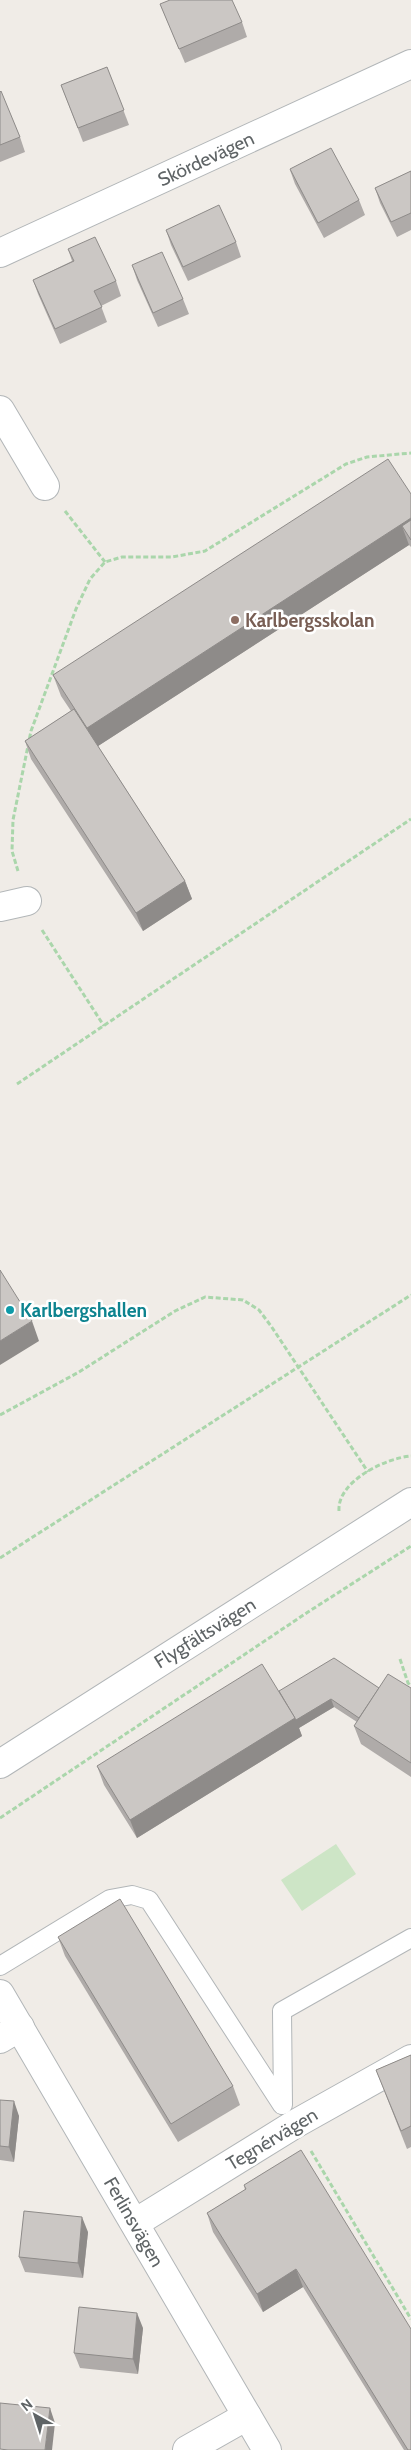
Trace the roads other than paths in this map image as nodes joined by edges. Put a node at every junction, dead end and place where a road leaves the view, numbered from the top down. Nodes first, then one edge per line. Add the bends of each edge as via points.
1 (411, 64) edge
2 (0, 253) edge
3 (0, 410) edge
4 (45, 486) road end
5 (27, 901) road end
6 (0, 907) edge
7 (411, 1502) edge
8 (0, 1764) edge
9 (411, 1938) edge
10 (0, 1966) edge
11 (0, 1994) edge
12 (10, 2033) edge
13 (411, 2059) edge
14 (289, 2114) junction
15 (135, 2223) junction
16 (247, 2416) junction
17 (187, 2450) edge
18 (267, 2450) edge

1 - 2 street, Skördevägen
3 - 4 street
5 - 6 street
7 - 8 street, Flygfältsvägen
9 - 14 lane via 282,2011
10 - 14 lane via 110,1899 132,1896 148,1900
11 - 12 street, Ferlinsvägen
12 - 15 street, Ferlinsvägen
13 - 14 street, Tegnérvägen
14 - 15 street, Tegnérvägen
15 - 16 street, Ferlinsvägen
16 - 17 street
16 - 18 street, Ferlinsvägen

